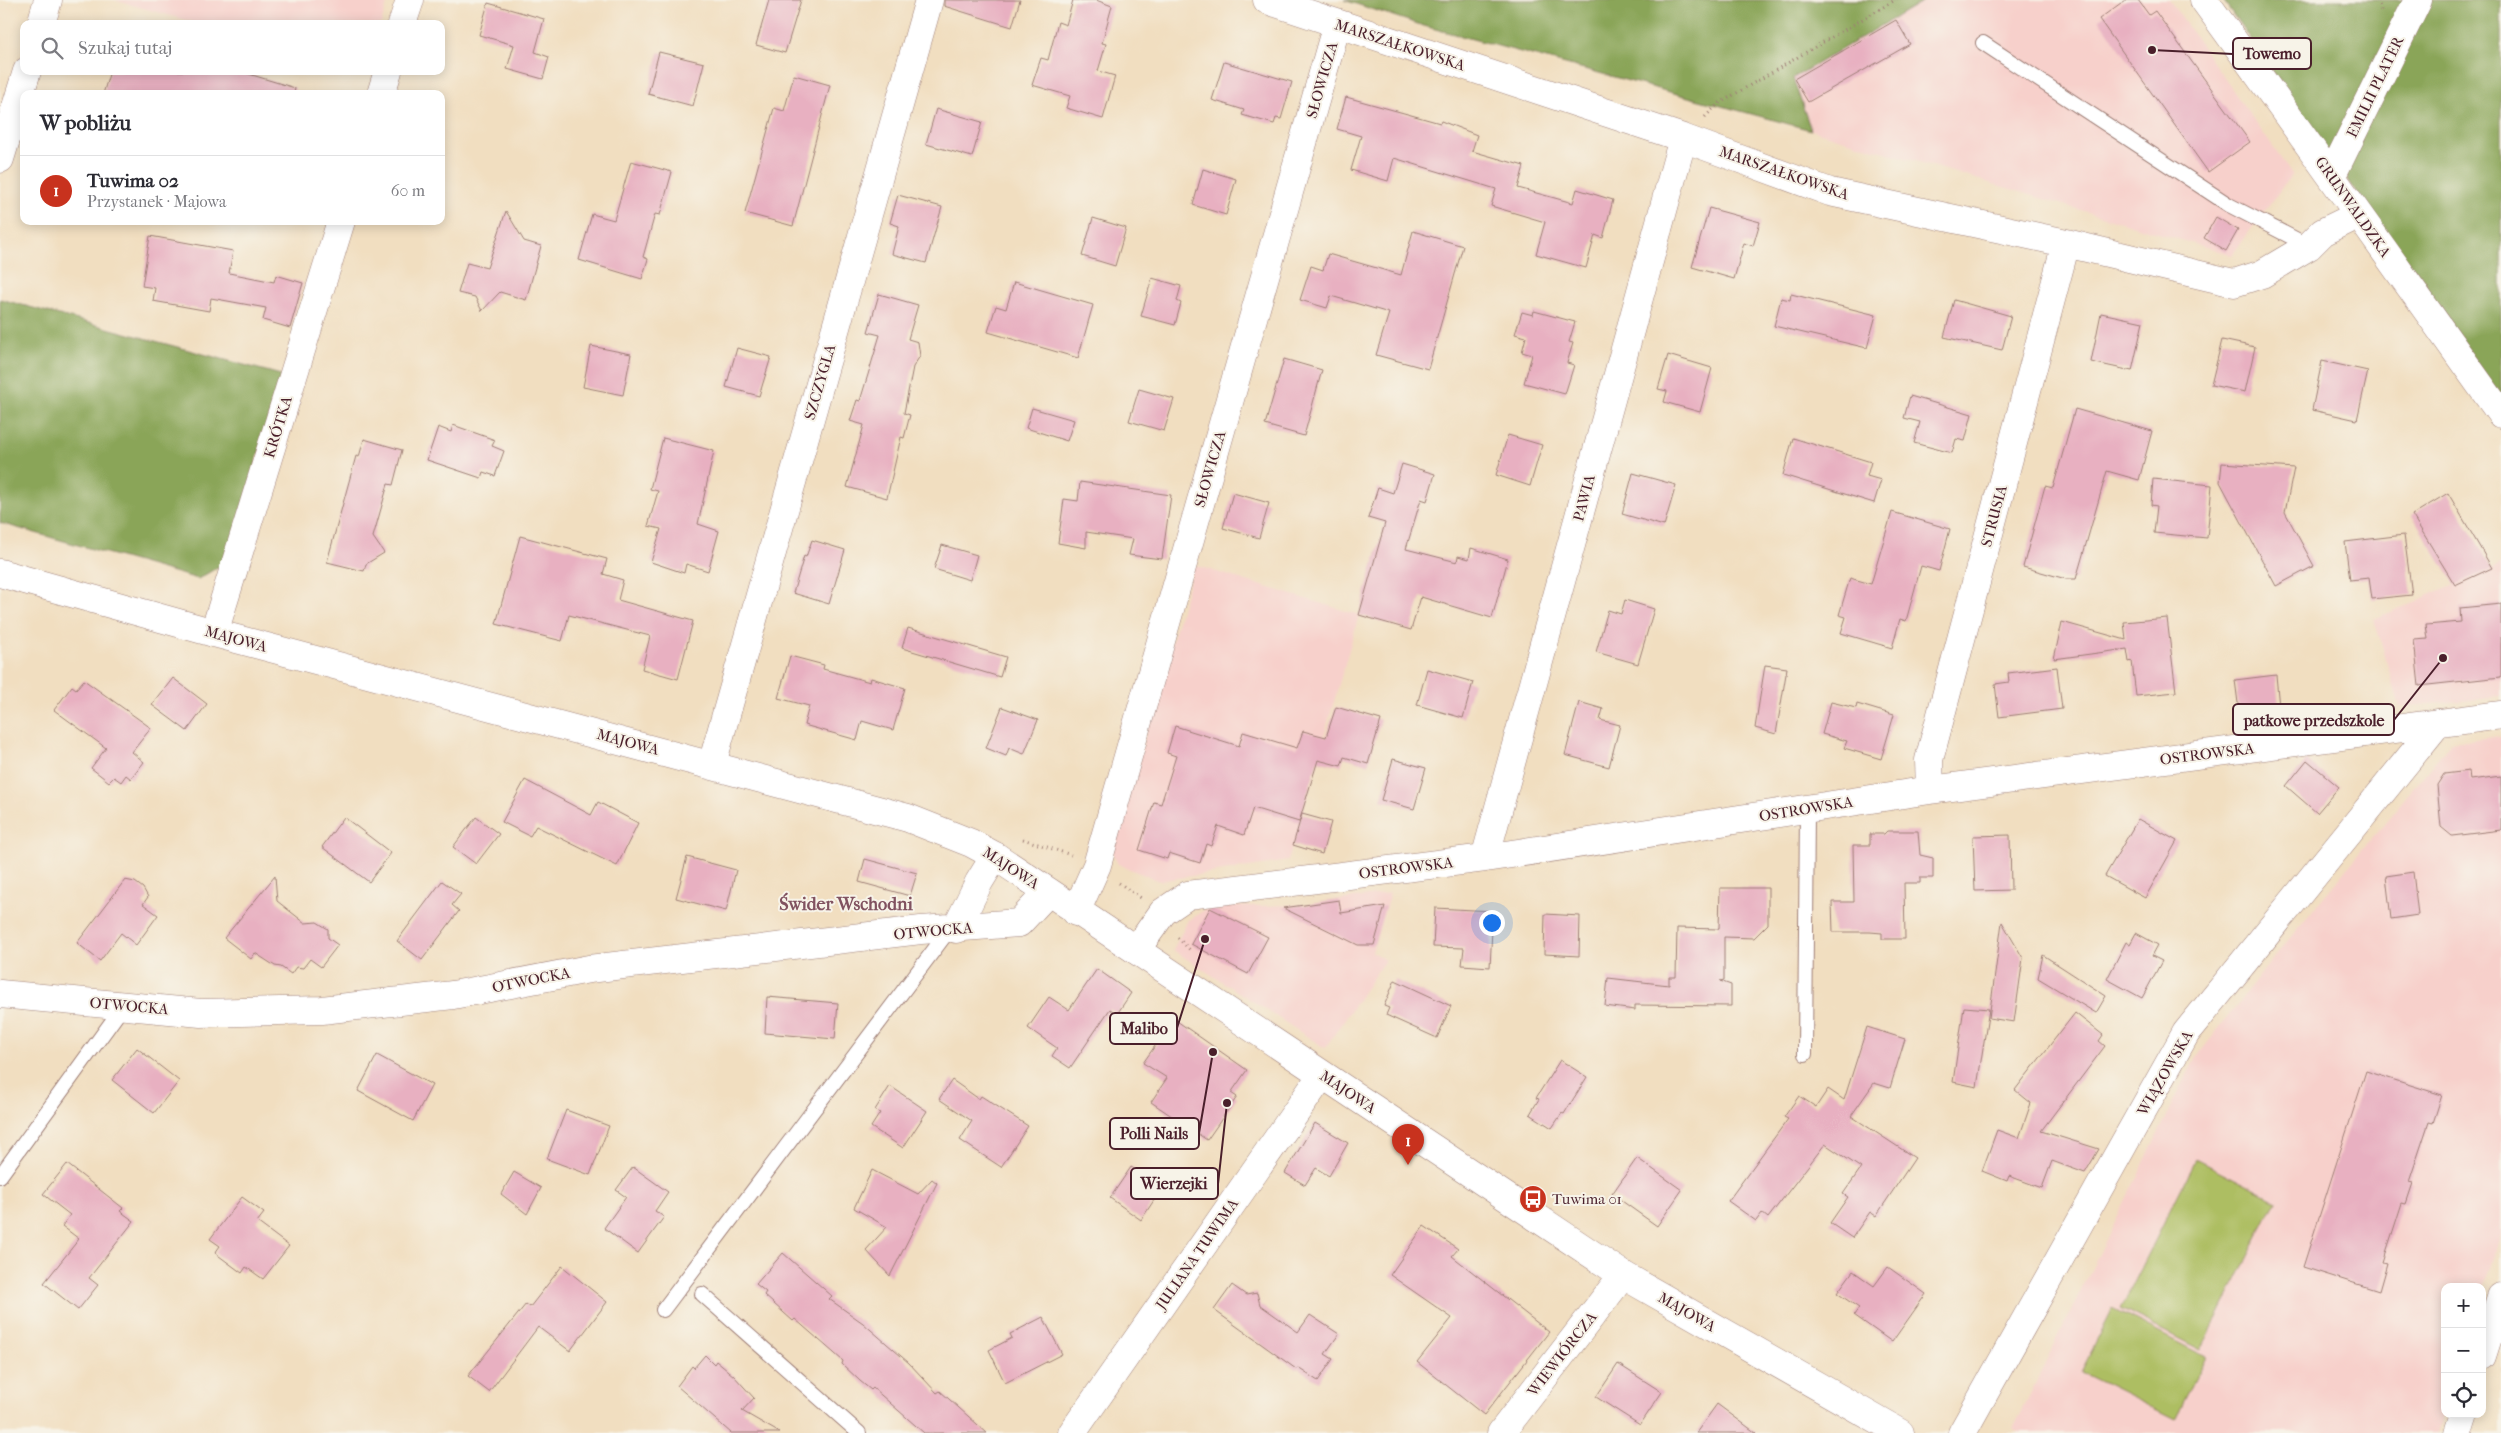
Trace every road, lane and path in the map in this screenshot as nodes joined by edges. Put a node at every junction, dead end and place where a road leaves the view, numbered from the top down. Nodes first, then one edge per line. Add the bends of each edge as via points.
1 (48, 0) edge
2 (410, 0) edge
3 (929, 0) edge
4 (1267, 0) edge
5 (1896, 0) edge
6 (2204, 0) edge
7 (2418, 0) edge
8 (42, 20) edge
9 (403, 20) edge
10 (1338, 24) junction
11 (1983, 43) dead end
12 (26, 75) edge
13 (387, 75) edge
14 (21, 90) edge
15 (382, 90) edge
16 (20, 94) edge
17 (1684, 138) junction
18 (0, 159) edge
19 (2332, 175) junction
20 (2358, 215) junction
21 (340, 225) edge
22 (2066, 242) junction
23 (2309, 246) junction
24 (2501, 414) edge
25 (0, 573) edge
26 (214, 633) junction
27 (2501, 715) edge
28 (2438, 724) junction
29 (712, 764) junction
30 (1930, 790) junction
31 (1807, 809) junction
32 (995, 856) junction
33 (1485, 858) junction
34 (1048, 892) junction
35 (1076, 912) junction
36 (953, 929) junction
37 (1136, 950) junction
38 (0, 994) edge
39 (124, 1005) junction
40 (1805, 1054) dead end
41 (1322, 1075) junction
42 (0, 1176) edge
43 (1623, 1275) junction
44 (702, 1294) dead end
45 (2501, 1296) edge
46 (663, 1310) dead end
47 (2486, 1343) edge
48 (2463, 1418) edge
49 (858, 1433) edge
50 (1072, 1433) edge
51 (1501, 1433) edge
52 (1900, 1433) edge
53 (1962, 1433) edge
54 (2458, 1433) edge

1 - 8 street
2 - 9 street
3 - 29 street, SZCZYGLA
4 - 10 street, MARSZAŁKOWSKA
5 - 17 path via 1718,104
6 - 19 street, GRUNWALDZKA
7 - 19 street, EMILII PLATER
10 - 17 street, MARSZAŁKOWSKA
10 - 35 street, SŁOWICZA via 1098,865
11 - 23 lane via 2229,205
12 - 14 street
13 - 15 street
16 - 18 street
17 - 22 street, MARSZAŁKOWSKA via 1830,192
17 - 33 street, PAWIA
19 - 20 street, GRUNWALDZKA
20 - 23 street, MARSZAŁKOWSKA via 2323,232
20 - 24 street, GRUNWALDZKA
21 - 26 street, KRÓTKA
22 - 23 street, MARSZAŁKOWSKA via 2234,283 2262,274
22 - 30 street, STRUSIA via 1929,760
25 - 26 street, MAJOWA
26 - 29 street, MAJOWA
27 - 28 street, OSTROWSKA
28 - 30 street, OSTROWSKA
28 - 53 street, WIĄZOWSKA via 2186,1033
29 - 32 street, MAJOWA via 908,818 972,843
30 - 31 street, OSTROWSKA
31 - 33 street, OSTROWSKA
31 - 40 lane
32 - 34 street, MAJOWA
32 - 36 street
33 - 37 street, OSTROWSKA via 1188,895 1163,912
34 - 35 street, MAJOWA
34 - 36 street, OTWOCKA via 1019,923
35 - 37 street, MAJOWA
36 - 39 street, OTWOCKA via 921,930 589,969 453,995 322,1010 201,1013
36 - 46 lane
37 - 41 street, MAJOWA
38 - 39 street, OTWOCKA
39 - 42 lane
41 - 43 street, MAJOWA
41 - 50 street, JULIANA TUWIMA
43 - 51 street, WIEWIÓRCZA
43 - 52 street, MAJOWA
44 - 49 lane
45 - 47 street
48 - 54 street

